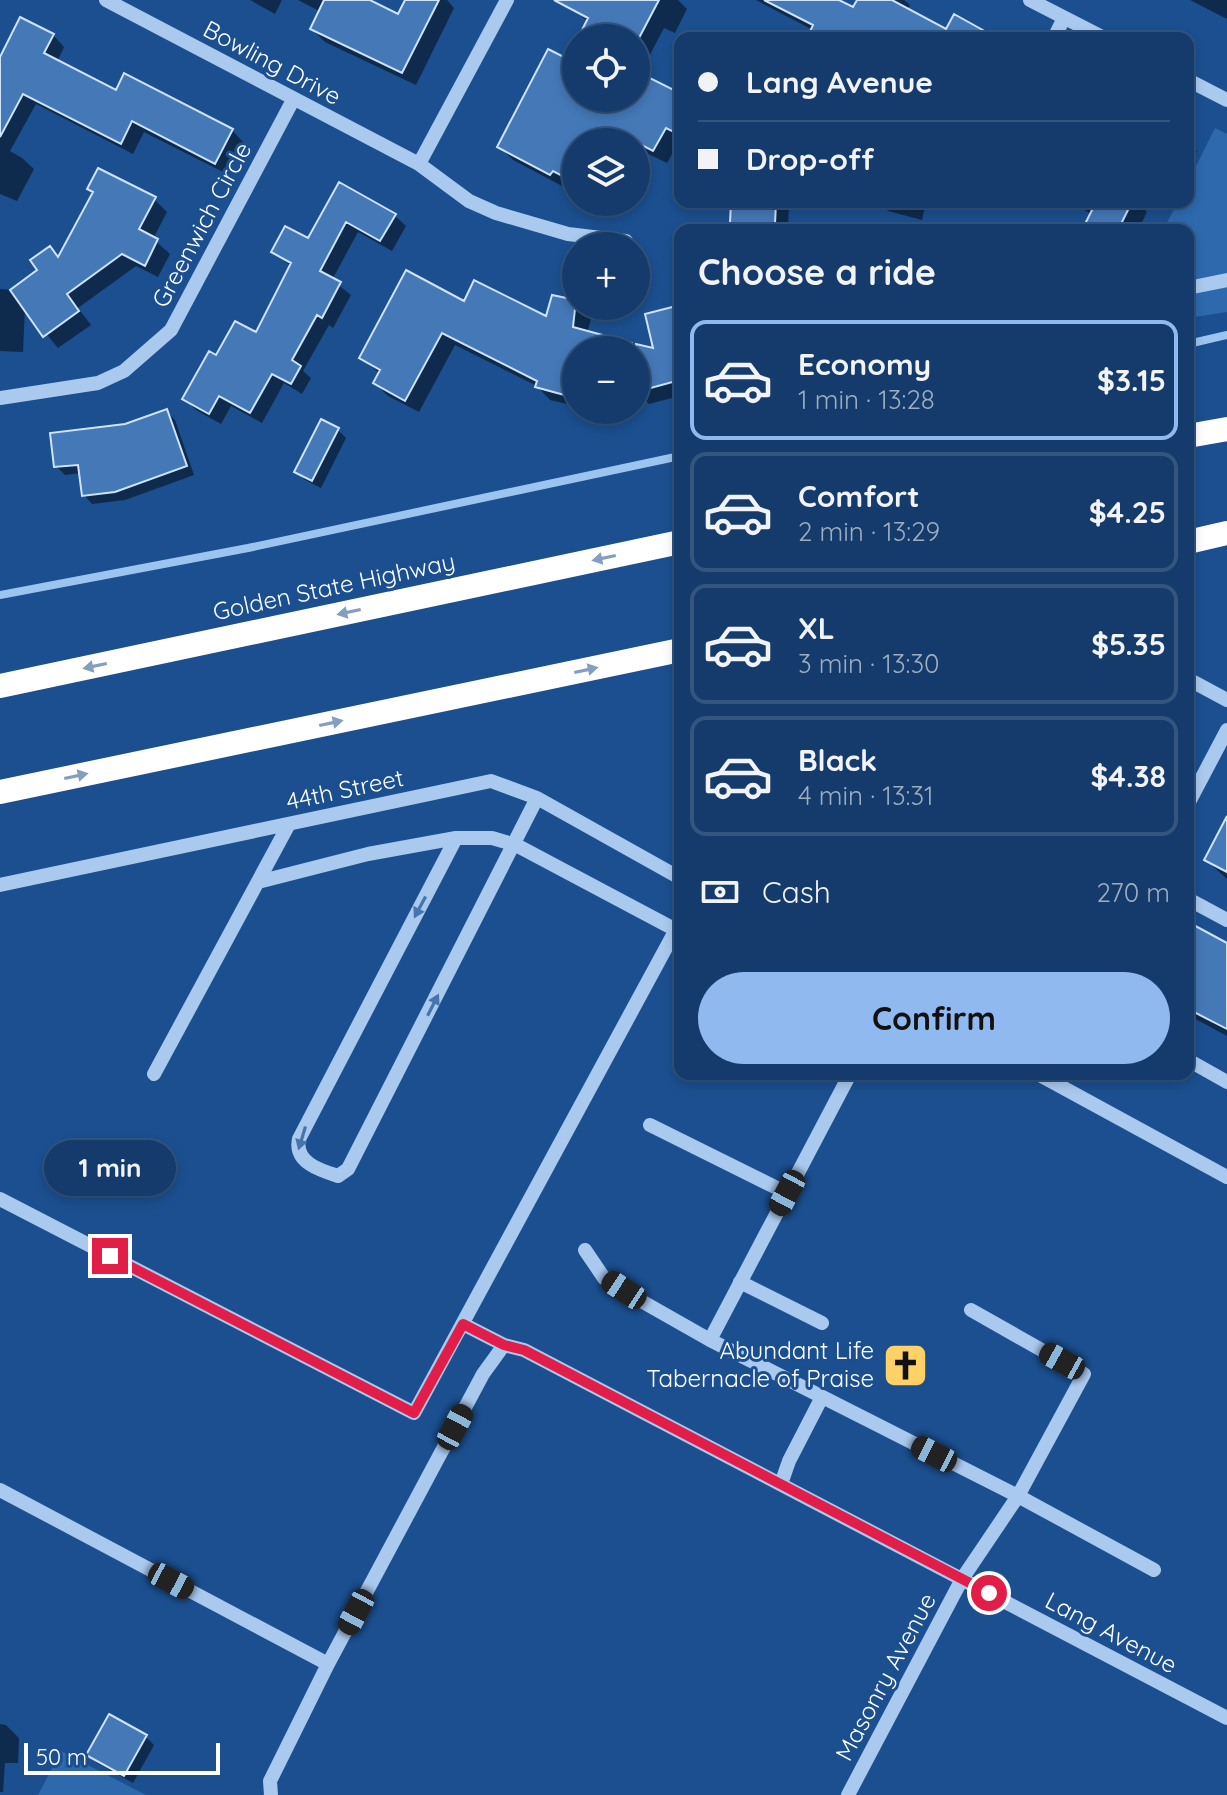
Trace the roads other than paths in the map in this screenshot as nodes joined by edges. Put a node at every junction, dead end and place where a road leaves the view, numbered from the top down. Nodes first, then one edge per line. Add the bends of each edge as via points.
1 (106, 0) edge
2 (507, 0) edge
3 (1030, 0) edge
4 (1064, 18) junction
5 (1057, 32) edge
6 (1092, 32) edge
7 (1194, 83) edge
8 (293, 100) junction
9 (1227, 100) edge
10 (419, 164) junction
11 (562, 232) edge
12 (1227, 280) edge
13 (1194, 287) edge
14 (0, 398) edge
15 (1227, 429) edge
16 (1194, 435) edge
17 (1227, 533) edge
18 (1194, 541) edge
19 (674, 543) edge
20 (674, 651) edge
21 (1194, 682) edge
22 (0, 686) edge
23 (1227, 700) edge
24 (1227, 730) edge
25 (0, 792) edge
26 (1194, 793) edge
27 (537, 798) junction
28 (289, 824) junction
29 (456, 838) junction
30 (516, 845) junction
31 (674, 875) edge
32 (258, 882) junction
33 (0, 885) edge
34 (1194, 902) edge
35 (1227, 920) edge
36 (674, 924) edge
37 (674, 933) edge
38 (1194, 1063) edge
39 (154, 1074) dead end
40 (847, 1080) edge
41 (1049, 1080) edge
42 (1227, 1082) edge
43 (650, 1125) dead end
44 (1227, 1177) edge
45 (787, 1193) junction
46 (0, 1199) edge
47 (585, 1250) dead end
48 (740, 1282) junction
49 (971, 1310) dead end
50 (822, 1323) dead end
51 (463, 1324) junction
52 (710, 1340) junction
53 (504, 1345) junction
54 (822, 1397) junction
55 (781, 1484) junction
56 (0, 1490) edge
57 (1018, 1496) junction
58 (1154, 1570) dead end
59 (962, 1579) junction
60 (328, 1664) junction
61 (1227, 1718) edge
62 (271, 1795) edge
63 (848, 1795) edge

1 - 8 street, Bowling Drive
2 - 10 street
3 - 4 street
4 - 5 street
4 - 6 street
7 - 9 street
8 - 10 street, Bowling Drive
8 - 14 street, Greenwich Circle via 171,330 124,371 98,383
10 - 11 street, Bowling Drive via 469,201
12 - 13 street
15 - 16 highway
17 - 18 highway
19 -> 22 highway, Golden State Highway
25 -> 20 highway
21 - 23 street
24 - 26 street
27 - 28 street, 44th Street via 491,781
27 - 30 street
27 - 31 street, 44th Street
28 - 32 street
28 - 33 street, 44th Street
29 - 30 street via 492,838
29 -> 30 street via 299,1139 301,1158 338,1176 348,1169
29 - 32 street
30 - 36 street
32 - 39 street
34 - 35 street
37 - 51 street
38 - 42 street
40 - 45 street
41 - 44 street
43 - 45 street
45 - 48 street
46 - 51 street via 414,1413
47 - 52 street via 604,1278
48 - 50 street
48 - 52 street
49 - 57 street, Masonry Avenue via 1084,1374
51 - 53 street, Lang Avenue
52 - 54 street
53 - 55 street, Lang Avenue via 524,1350
53 - 60 street via 483,1374
54 - 55 street
54 - 57 street
55 - 59 street, Lang Avenue
56 - 60 street
57 - 58 street
57 - 59 street, Masonry Avenue
59 - 61 street, Lang Avenue
59 - 63 street, Masonry Avenue
60 - 62 street via 270,1781

